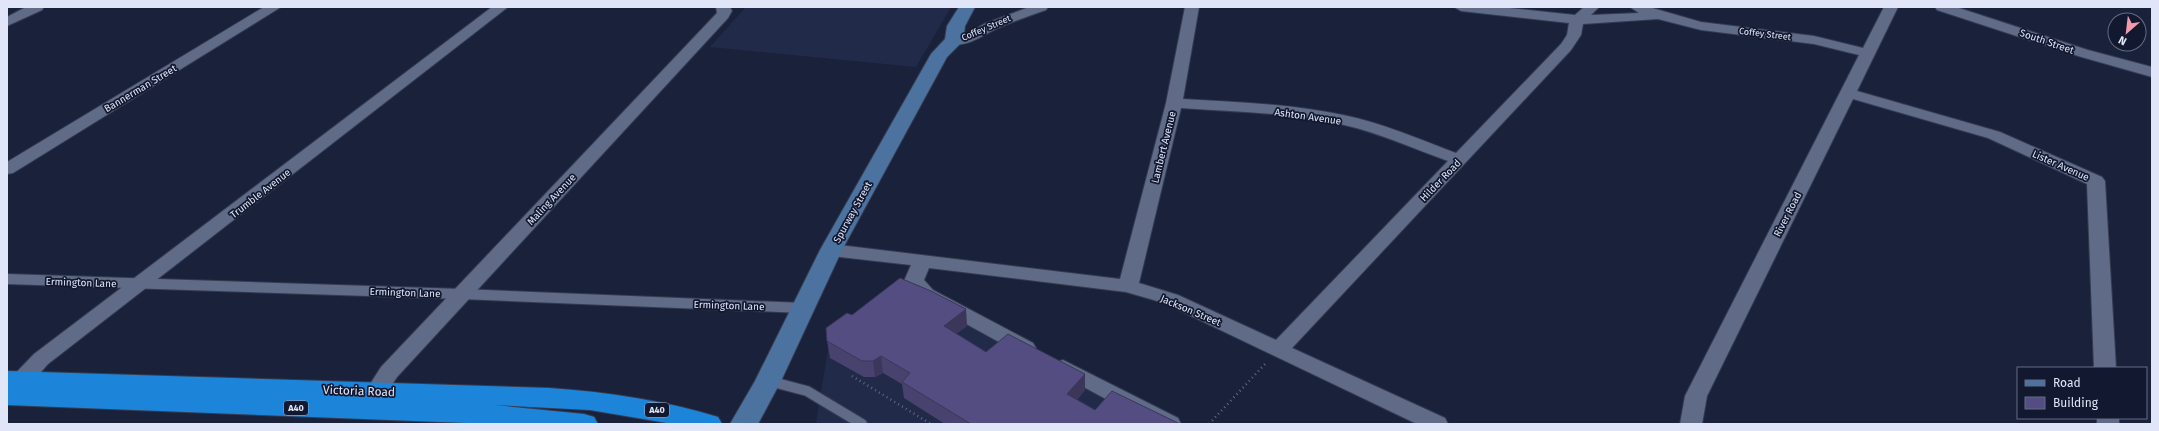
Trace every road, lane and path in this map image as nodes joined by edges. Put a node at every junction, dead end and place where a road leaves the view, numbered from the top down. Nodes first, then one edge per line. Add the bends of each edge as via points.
1 (37, 7) edge
2 (274, 7) edge
3 (501, 7) edge
4 (723, 7) edge
5 (967, 7) edge
6 (1041, 7) edge
7 (1192, 7) edge
8 (1461, 7) edge
9 (1592, 7) edge
10 (1637, 7) edge
11 (1891, 7) edge
12 (1942, 7) edge
13 (1661, 17) junction
14 (1576, 20) junction
15 (7, 22) edge
16 (954, 40) junction
17 (1868, 53) junction
18 (2152, 72) edge
19 (1848, 93) junction
20 (1174, 103) junction
21 (1459, 160) junction
22 (7, 169) edge
23 (831, 250) junction
24 (922, 261) junction
25 (7, 279) edge
26 (141, 284) junction
27 (1128, 286) junction
28 (462, 294) junction
29 (803, 308) junction
30 (1274, 353) junction
31 (2106, 367) edge
32 (852, 376) dead end
33 (768, 381) junction
34 (11, 385) edge
35 (376, 392) junction
36 (584, 424) edge
37 (708, 424) edge
38 (744, 424) edge
39 (862, 424) edge
40 (932, 424) edge
41 (1170, 424) edge
42 (1209, 424) edge
43 (1437, 424) edge
44 (1690, 424) edge

1 - 15 street
2 - 22 street, Bannerman Street
3 - 26 street, Trumble Avenue
4 - 28 street, Maling Avenue via 723,15
5 - 16 street via 956,26
6 - 16 street, Coffey Street via 989,27 969,38
7 - 20 street, Lambert Avenue
8 - 14 street, Coffey Street
9 - 14 street
10 - 13 street, Coffey Street
11 - 17 street, River Road
12 - 18 street, South Street via 2083,53
13 - 14 street, Coffey Street
13 - 17 street, Coffey Street via 1723,29 1816,40
14 - 21 street, Hilder Road via 1574,35 1566,47
16 - 23 street, Spurway Street via 940,54
17 - 19 street, River Road
19 - 31 street, Lister Avenue via 1994,135 2096,181
19 - 44 street, River Road via 1696,396
20 - 21 street, Ashton Avenue via 1292,112 1345,120
20 - 27 street, Lambert Avenue
21 - 30 street, Hilder Road
23 - 24 street, Jackson Street
23 - 29 street, Spurway Street
24 - 27 street, Jackson Street
24 - 41 street via 914,281 926,294
25 - 26 lane, Ermington Lane
26 - 28 lane, Ermington Lane
26 - 34 street, Trumble Avenue via 41,359
27 - 30 street, Jackson Street via 1172,299
28 - 29 lane, Ermington Lane
28 - 35 street, Maling Avenue via 389,372
29 - 33 street, Spurway Street
30 - 42 path
30 - 43 street, Jackson Street
32 - 40 path
33 - 38 street, Spurway Street
33 - 39 lane via 789,383 813,393
34 - 35 highway, Victoria Road / A40
34 - 36 highway, Victoria Road / A40 via 490,414
35 - 37 highway, Victoria Road / A40 via 605,401 656,409

